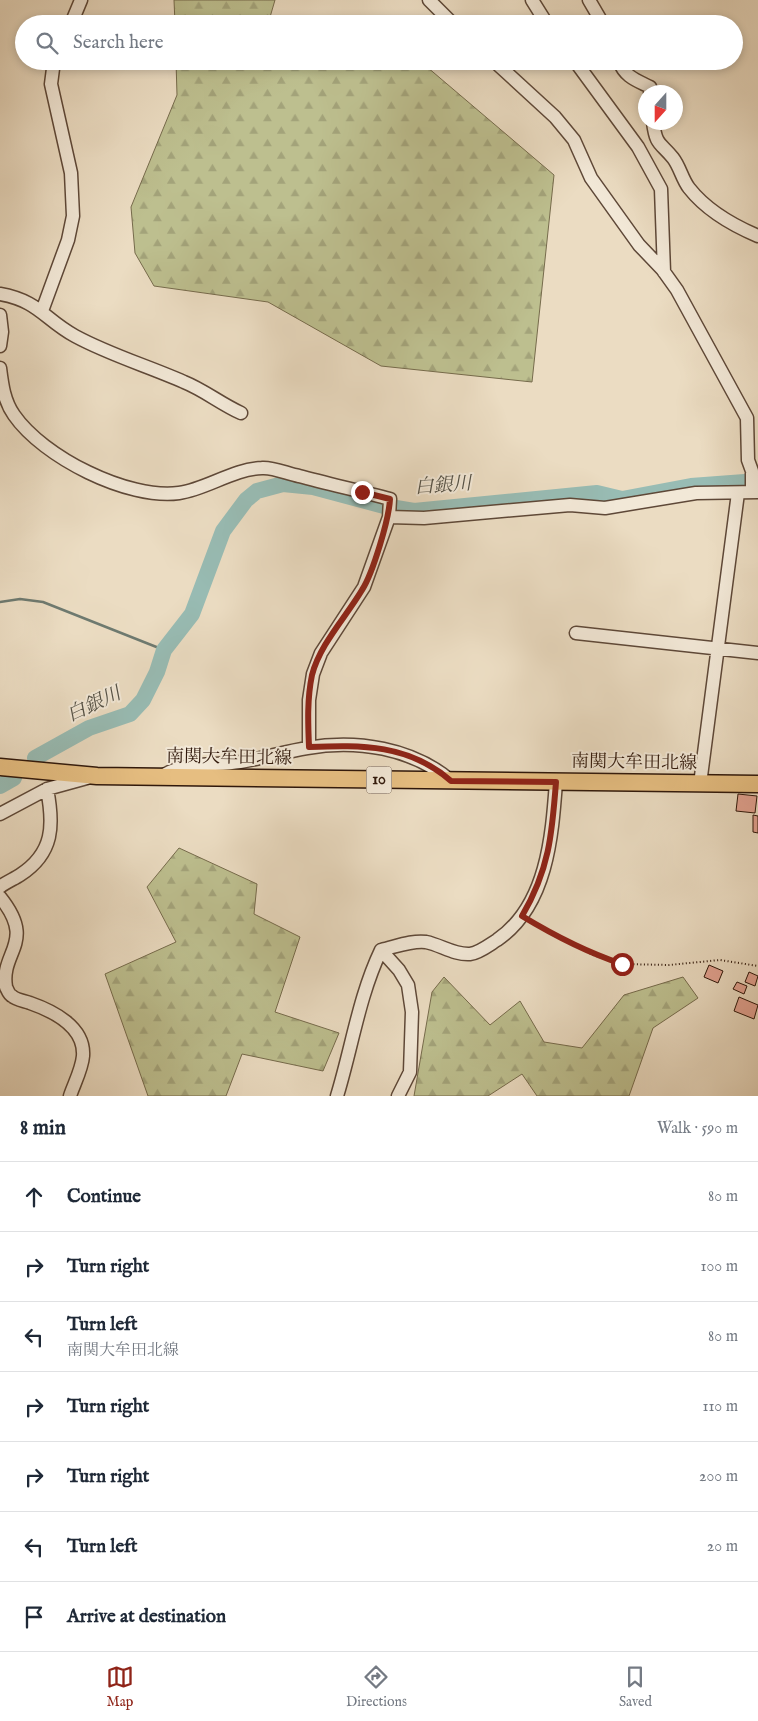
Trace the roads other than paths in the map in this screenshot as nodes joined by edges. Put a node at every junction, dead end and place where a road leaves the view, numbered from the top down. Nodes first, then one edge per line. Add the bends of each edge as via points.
1 (81, 0) edge
2 (429, 0) edge
3 (532, 0) edge
4 (589, 0) edge
5 (75, 15) edge
6 (444, 15) edge
7 (541, 15) edge
8 (598, 15) edge
9 (53, 70) edge
10 (504, 70) edge
11 (582, 70) edge
12 (622, 70) edge
13 (646, 85) edge
14 (656, 130) edge
15 (758, 236) edge
16 (664, 272) junction
17 (0, 294) edge
18 (42, 311) junction
19 (0, 315) edge
20 (0, 346) edge
21 (0, 368) edge
22 (241, 413) dead end
23 (753, 417) edge
24 (755, 492) edge
25 (738, 493) junction
26 (389, 510) junction
27 (576, 633) dead end
28 (718, 647) junction
29 (758, 653) edge
30 (309, 747) junction
31 (0, 766) edge
32 (97, 776) junction
33 (160, 777) junction
34 (451, 781) junction
35 (556, 782) junction
36 (700, 784) junction
37 (758, 784) edge
38 (46, 789) junction
39 (0, 814) edge
40 (0, 887) edge
41 (0, 897) edge
42 (381, 950) junction
43 (70, 1096) edge
44 (337, 1096) edge
45 (398, 1096) edge

1 - 5 street
2 - 6 street
3 - 7 street
4 - 8 street
9 - 18 street via 51,84 71,172 73,216 68,240
10 - 16 street via 555,117 574,140 591,178 639,245
11 - 16 street via 638,147 661,189
12 - 13 street via 628,77
14 - 15 street via 659,146 673,158 689,187 704,204 731,224
16 - 23 street
17 - 18 street via 17,297
18 - 22 street via 76,336 186,382
19 - 20 street
21 - 26 street via 6,399 14,415 29,431 98,477 133,490 180,493 263,467
23 - 24 street via 748,460
24 - 25 street
25 - 26 street via 696,493 606,508 570,505 424,518
25 - 28 street
26 - 30 street via 364,587 320,653 312,674
27 - 28 street
28 - 29 street
28 - 36 street
30 - 33 street via 239,762 187,766
30 - 34 street via 381,748 435,767
31 - 32 main road, 南関大牟田北線 / 10
32 - 33 main road, 南関大牟田北線 / 10
32 - 38 street
33 - 34 main road, 南関大牟田北線 / 10
34 - 35 main road, 南関大牟田北線 / 10
35 - 36 main road, 南関大牟田北線 / 10
35 - 42 street via 549,856 532,900 522,916 501,937 472,954 424,942
36 - 37 main road, 南関大牟田北線 / 10
38 - 39 street
38 - 40 street via 52,812 45,851 21,874
41 - 43 street via 16,922 16,936 4,971 6,988 11,996 53,1011 74,1028 82,1044 83,1058
42 - 44 street via 372,969
42 - 45 street via 408,986 412,1012 410,1072

